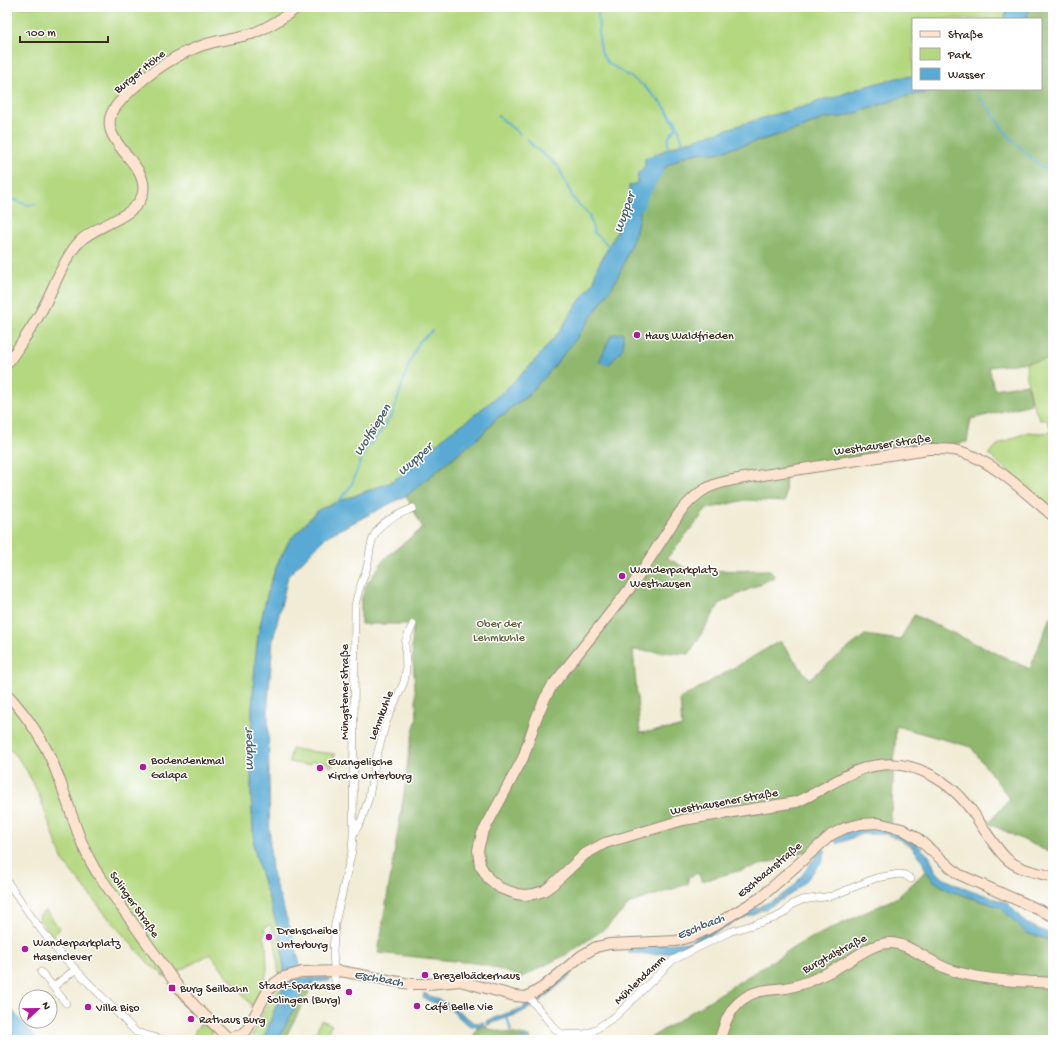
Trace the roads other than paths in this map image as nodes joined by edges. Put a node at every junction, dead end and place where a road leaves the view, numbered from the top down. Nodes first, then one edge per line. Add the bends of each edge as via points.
1 (298, 7) edge
2 (7, 364) edge
3 (697, 494) joint
4 (413, 508) dead end
5 (1053, 516) edge
6 (413, 624) dead end
7 (7, 694) edge
8 (353, 836) junction
9 (1053, 877) edge
10 (911, 879) dead end
11 (7, 881) edge
12 (1053, 916) edge
13 (76, 969) junction
14 (41, 972) dead end
15 (333, 974) junction
16 (1053, 983) edge
17 (53, 987) junction
18 (531, 1000) junction
19 (66, 1003) dead end
20 (224, 1039) edge
21 (164, 1040) edge
22 (720, 1040) edge

1 - 2 main road, Burger Höhe via 256,32 206,44 183,54 150,75 116,106 110,116 110,128 142,178 144,188 141,199 132,209 77,244 38,316
3 - 5 main road, Westhauser Straße via 714,484 726,481 928,449 942,449 962,451 986,462
3 - 9 main road, Westhausener Straße via 680,512 634,583 545,698 523,758 480,840 478,858 488,878 511,893 534,894 552,886 585,854 605,843 683,820 796,802 861,769 894,765 917,769 943,781 967,804 1006,859 1018,868
4 - 8 street, Müngstener Straße via 385,522 378,529 356,596
6 - 8 street, Lehmkuhle via 405,642 404,682 386,722 369,797 360,826
7 - 20 main road, Solinger Straße via 38,734 48,753 85,853 96,871 173,980
8 - 15 street, Müngstener Straße via 352,851 335,923
10 - 18 street, Mühlendamm via 899,874 876,878 832,896 802,900 775,918 729,932 674,960 617,1015 589,1033 562,1034
11 - 13 street via 56,949
12 - 18 main road, Eschbachstraße via 958,874 902,829 882,824 861,824 831,835 760,898 693,936 676,941 609,944 596,947 586,952
13 - 17 street
13 - 21 street via 136,1032
14 - 17 street
15 - 18 main road via 410,984 460,981
15 - 20 main road, Solinger Straße via 302,972 282,978 267,992 247,1030 242,1035
16 - 22 main road, Burgtalstraße via 963,974 935,964 904,946 882,944 867,949 809,982 760,991 746,997 731,1010
17 - 19 street

